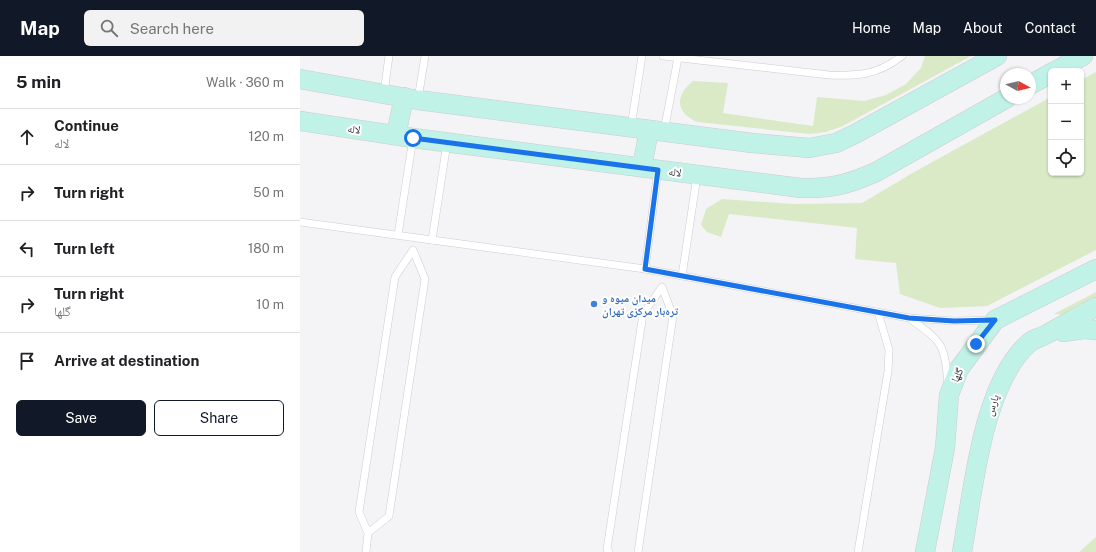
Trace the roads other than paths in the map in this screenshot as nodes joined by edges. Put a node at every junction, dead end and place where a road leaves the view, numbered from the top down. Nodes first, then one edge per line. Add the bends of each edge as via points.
1 (389, 56) edge
2 (425, 56) edge
3 (642, 56) edge
4 (663, 56) edge
5 (902, 56) edge
6 (997, 56) edge
7 (678, 58) junction
8 (1048, 75) edge
9 (300, 79) edge
10 (1036, 82) edge
11 (384, 94) junction
12 (411, 98) junction
13 (1000, 102) edge
14 (300, 121) edge
15 (648, 130) junction
16 (404, 136) junction
17 (447, 142) junction
18 (650, 168) junction
19 (697, 176) junction
20 (300, 222) edge
21 (398, 235) junction
22 (414, 237) junction
23 (432, 240) junction
24 (413, 250) junction
25 (645, 269) junction
26 (1096, 269) edge
27 (662, 273) junction
28 (682, 276) junction
29 (662, 287) junction
30 (1096, 307) edge
31 (878, 312) junction
32 (909, 318) junction
33 (995, 320) junction
34 (1096, 330) edge
35 (1063, 332) dead end
36 (949, 395) junction
37 (368, 533) junction
38 (366, 552) edge
39 (609, 552) edge
40 (638, 552) edge
41 (858, 552) edge
42 (925, 552) edge
43 (962, 552) edge

1 - 11 lane
2 - 12 lane
3 - 15 lane
4 - 7 lane
5 - 7 lane via 872,73 854,76
6 - 15 street via 836,143 809,148
7 - 15 lane
8 - 10 street
9 - 11 street
11 - 12 street
12 - 15 street
12 - 16 street
13 - 19 street, لاله via 876,172 836,187 802,188
14 - 16 street, لاله
15 - 18 street
16 - 17 street, لاله
16 - 21 lane
17 - 18 street, لاله
17 - 23 lane
18 - 19 street, لاله
18 - 25 lane
19 - 28 lane
20 - 21 lane
21 - 22 lane
22 - 23 lane
22 - 24 lane
23 - 25 lane
24 - 37 lane via 395,278 358,512
24 - 37 lane via 425,279 389,516
25 - 27 lane
26 - 33 street, گلها
27 - 28 lane
27 - 29 lane
28 - 31 lane
29 - 39 lane via 643,314 607,549
29 - 40 lane via 673,316
30 - 43 street, پارس via 1030,342 1015,356 991,405
31 - 32 lane
31 - 41 lane via 890,350
32 - 33 lane
32 - 36 lane via 936,338 945,355
33 - 36 street, گلها via 958,369
34 - 35 street
36 - 42 street, گلها via 946,448
37 - 38 lane

